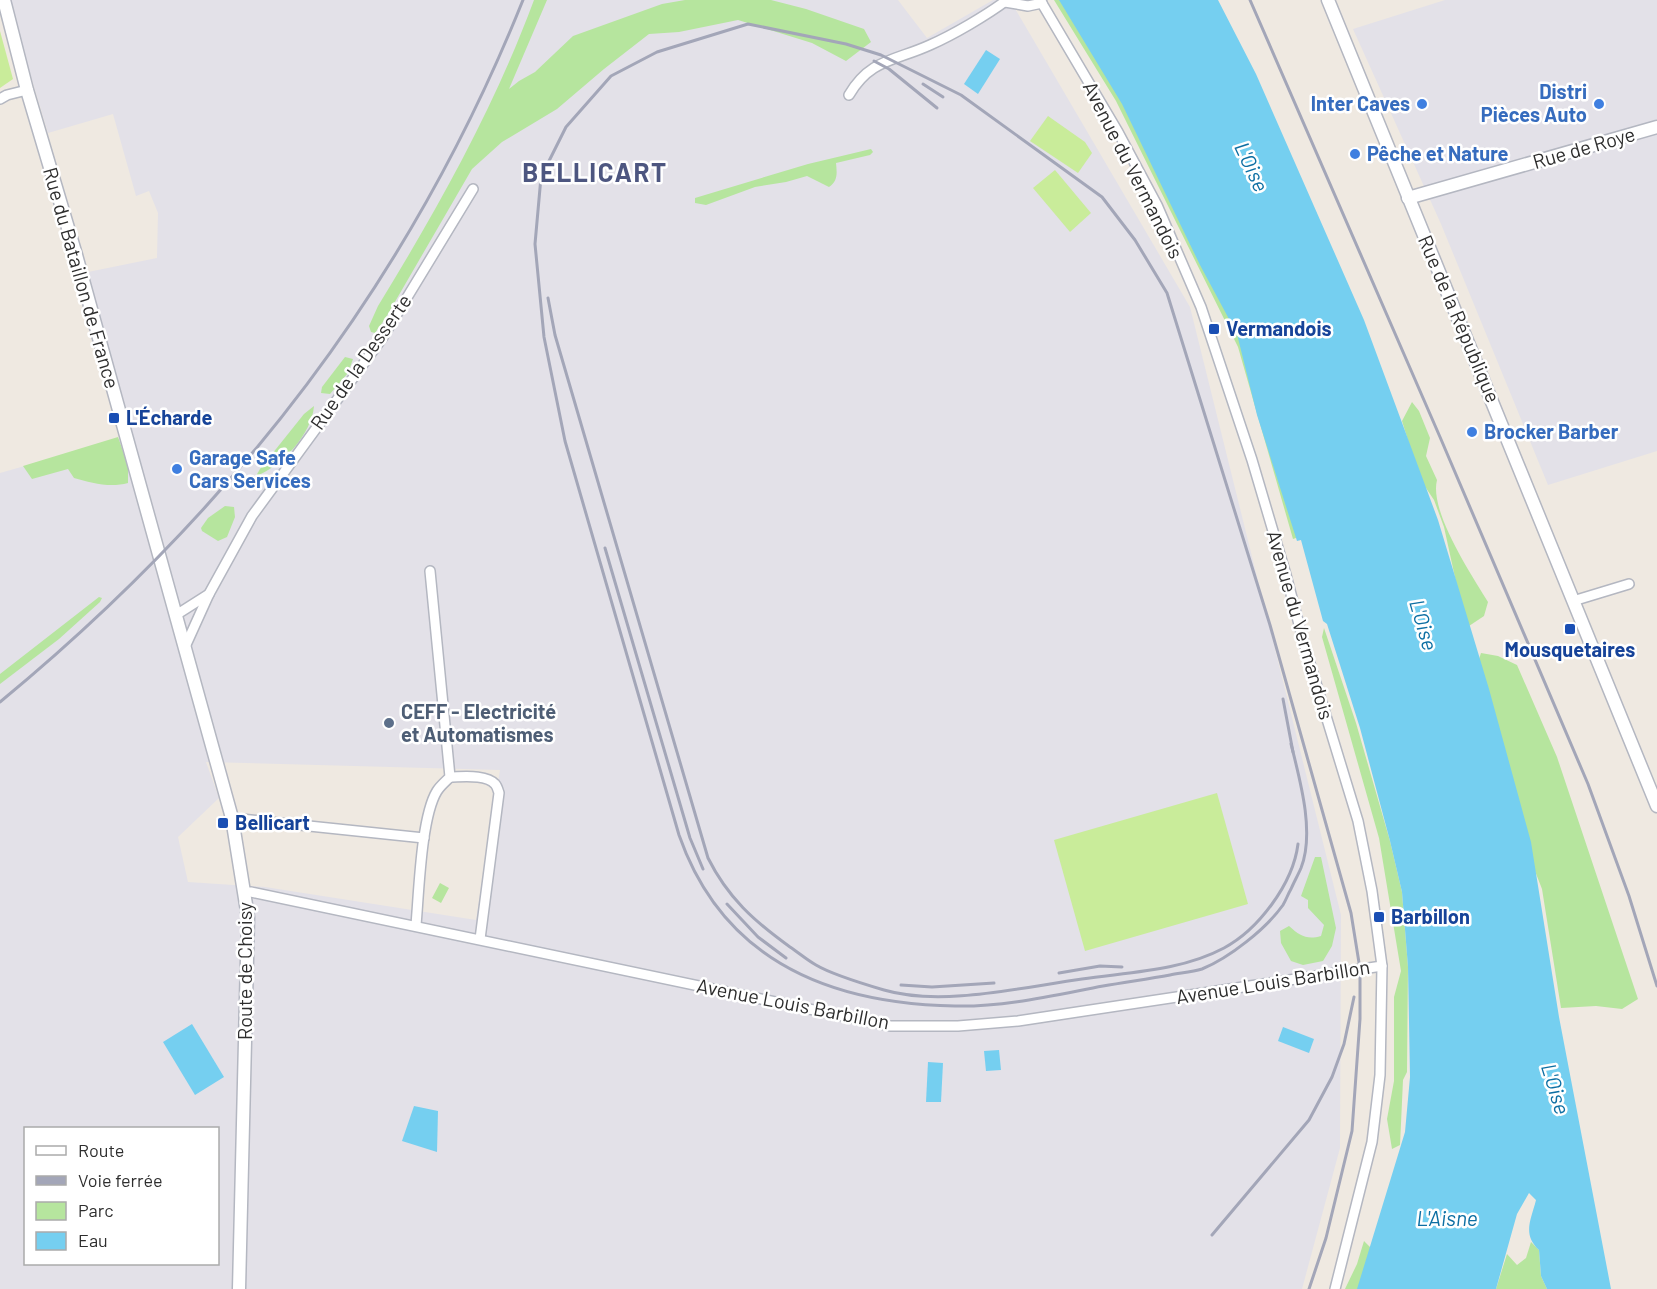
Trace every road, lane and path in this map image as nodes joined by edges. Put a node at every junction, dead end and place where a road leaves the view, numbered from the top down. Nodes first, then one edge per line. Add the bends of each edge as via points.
1 (4, 0) edge
2 (1328, 0) edge
3 (1006, 1) edge
4 (1041, 2) edge
5 (27, 90) junction
6 (849, 95) dead end
7 (0, 99) edge
8 (1657, 127) edge
9 (473, 189) dead end
10 (1408, 198) junction
11 (160, 556) joint
12 (430, 571) dead end
13 (1629, 584) dead end
14 (208, 594) junction
15 (1574, 601) junction
16 (176, 615) junction
17 (185, 647) junction
18 (450, 777) junction
19 (1657, 806) edge
20 (232, 818) junction
21 (424, 838) junction
22 (245, 892) junction
23 (416, 925) junction
24 (480, 939) junction
25 (1382, 966) junction
26 (239, 1289) edge
27 (1335, 1289) edge

1 - 5 street, Rue du Bataillon de France
2 - 10 street, Rue de la République
3 - 4 street via 1028,6
3 - 6 street via 932,44 879,64 865,73
4 - 25 street, Avenue du Vermandois via 1157,205 1221,363 1358,820
5 - 7 street
5 - 11 street, Rue du Bataillon de France
8 - 10 street, Rue de Roye
9 - 14 street, Rue de la Desserte via 383,337 252,516
10 - 15 street, Rue de la République
11 - 16 street, Route de Choisy
12 - 18 street
13 - 15 street
14 - 16 street, Rue de la Desserte
14 - 17 street, Rue de la Desserte
15 - 19 street, Rue de la République
16 - 17 street, Route de Choisy
17 - 20 street, Route de Choisy
18 - 21 street via 437,790
18 - 24 street via 486,779 495,784 499,793
20 - 21 street
20 - 22 street, Route de Choisy
21 - 23 street
22 - 23 street, Avenue Louis Barbillon
22 - 26 street, Route de Choisy via 248,917
23 - 24 street, Avenue Louis Barbillon
24 - 25 street, Avenue Louis Barbillon via 890,1026 958,1026 1018,1020
25 - 27 street, Avenue du Vermandois via 1380,1075 1372,1142

